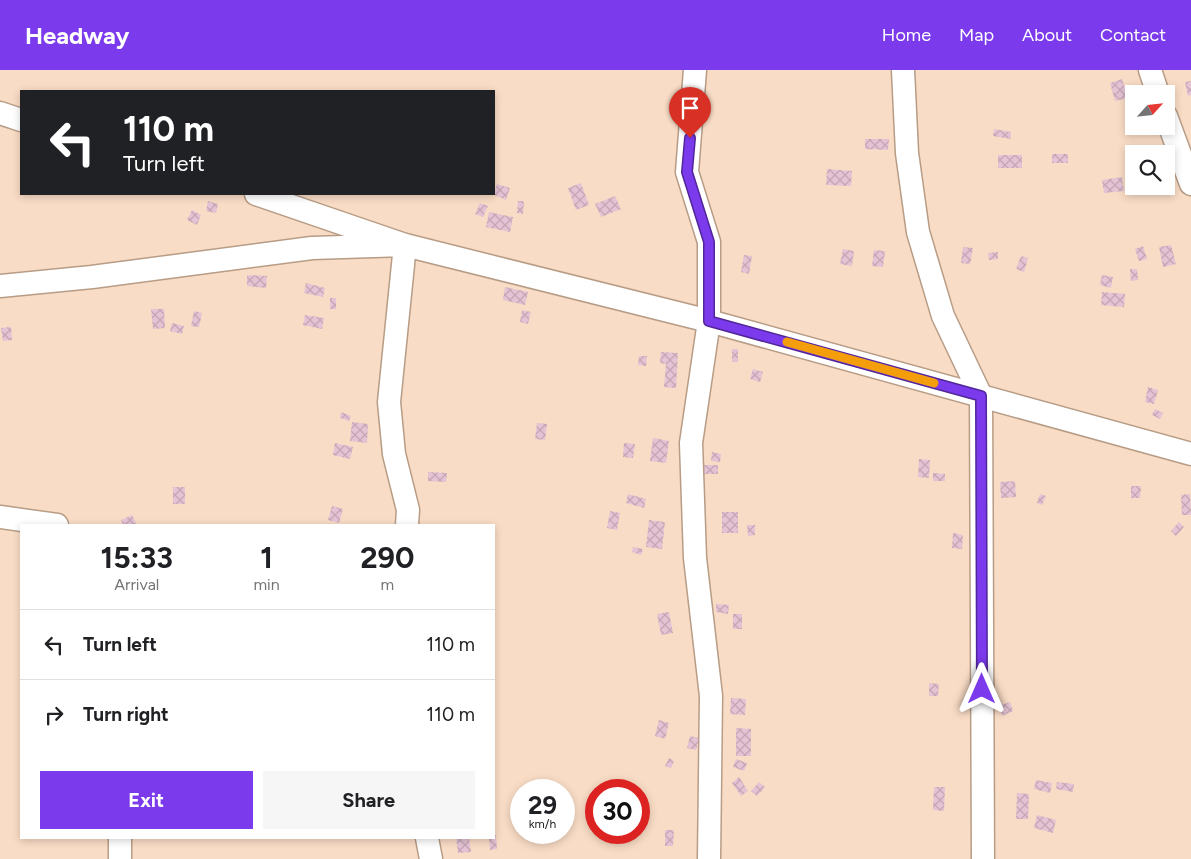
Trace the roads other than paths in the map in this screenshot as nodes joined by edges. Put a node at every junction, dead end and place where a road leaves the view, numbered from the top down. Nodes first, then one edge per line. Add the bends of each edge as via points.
1 (695, 70) edge
2 (903, 70) edge
3 (1150, 70) edge
4 (1155, 85) edge
5 (0, 114) edge
6 (20, 120) edge
7 (1173, 135) edge
8 (1191, 184) edge
9 (259, 195) edge
10 (405, 245) junction
11 (0, 286) edge
12 (709, 321) junction
13 (981, 396) junction
14 (1191, 454) edge
15 (0, 517) edge
16 (50, 524) edge
17 (407, 524) edge
18 (120, 839) edge
19 (427, 839) edge
20 (120, 859) edge
21 (431, 859) edge
22 (709, 859) edge
23 (983, 859) edge

1 - 12 street via 687,172 709,242
2 - 13 street via 907,153 918,232 943,316
3 - 4 street
5 - 6 street
7 - 8 street
9 - 10 street
10 - 11 street via 312,248
10 - 12 street
10 - 17 street via 389,402 394,454 408,510
12 - 13 street
12 - 22 street via 691,443 695,558 711,696
13 - 14 street
13 - 23 street
15 - 16 street
18 - 20 street
19 - 21 street

